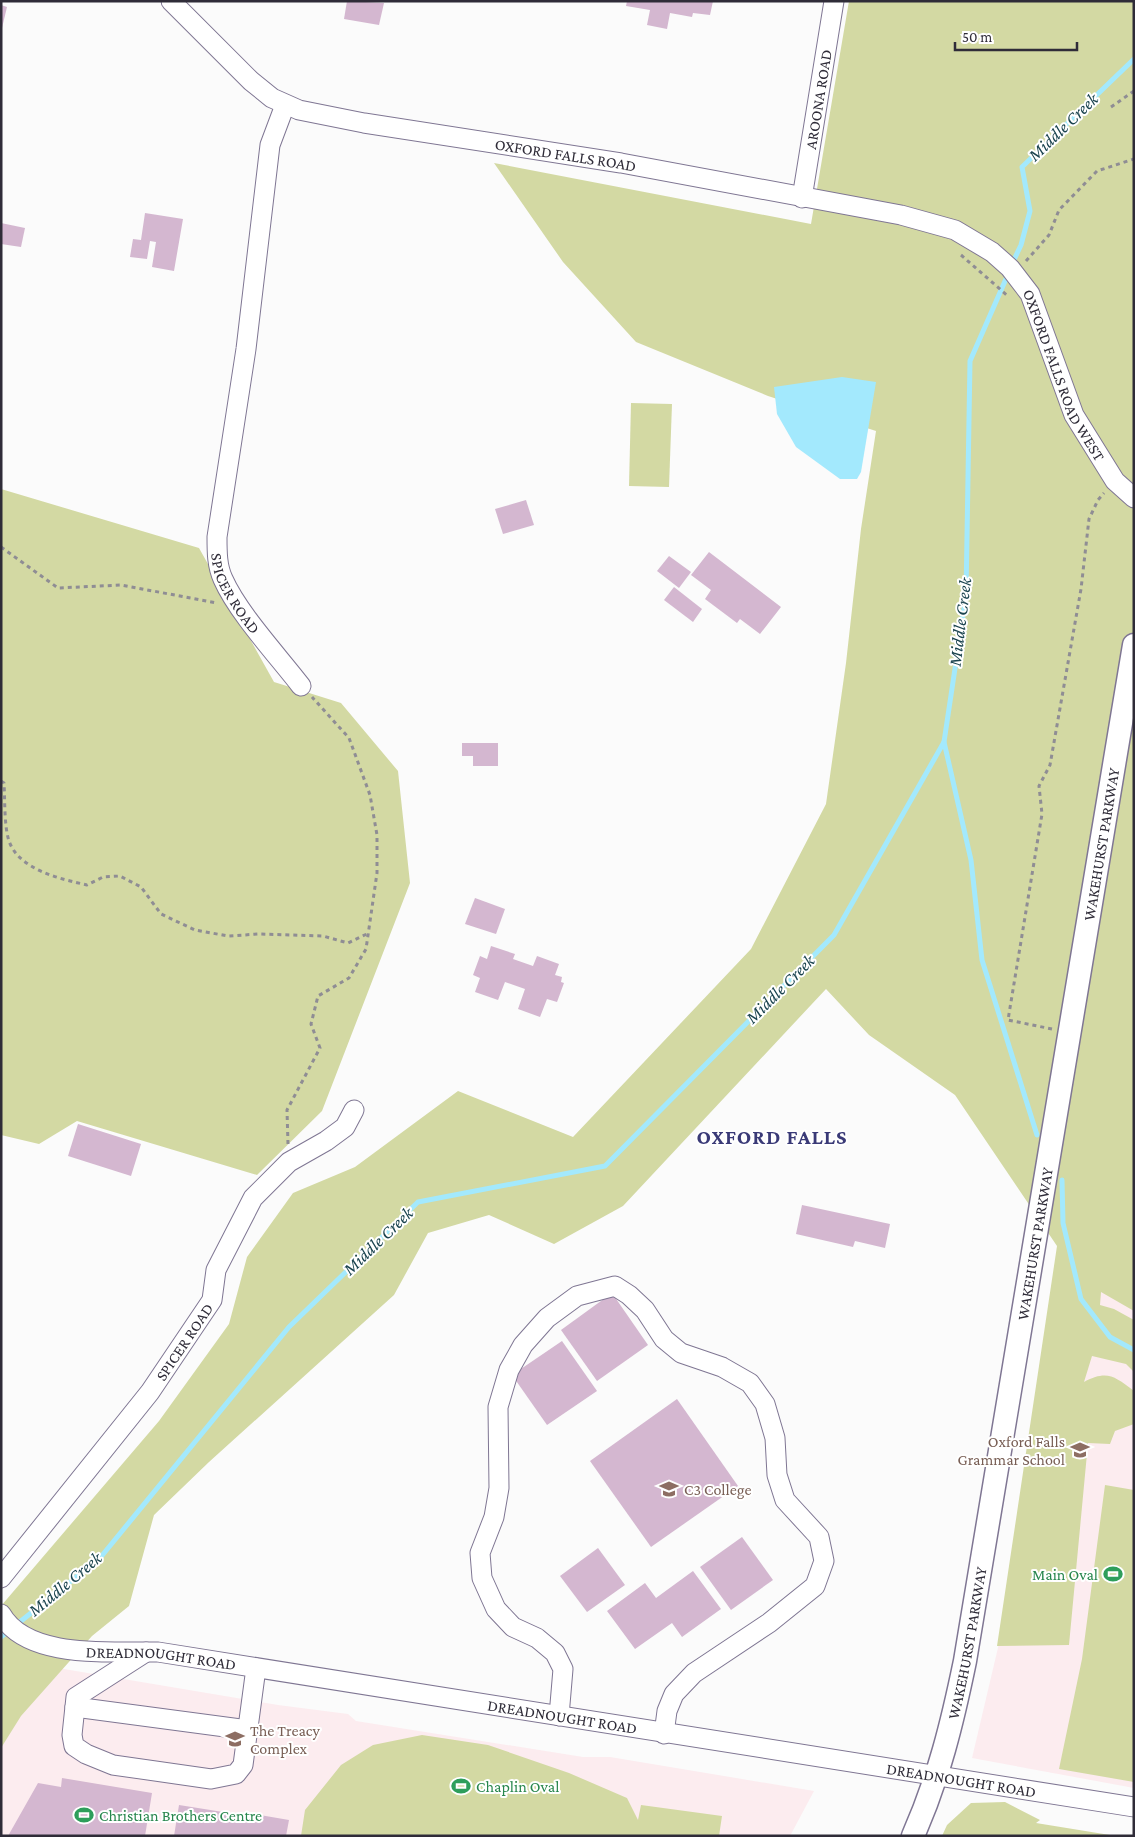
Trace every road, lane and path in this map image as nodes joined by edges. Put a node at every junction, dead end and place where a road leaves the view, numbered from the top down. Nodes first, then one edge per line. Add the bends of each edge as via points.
1 (171, 1) edge
2 (834, 1) edge
3 (1134, 91) edge
4 (286, 105) junction
5 (1111, 107) dead end
6 (1134, 159) edge
7 (802, 198) junction
8 (957, 252) dead end
9 (992, 252) joint
10 (1017, 277) junction
11 (1010, 298) dead end
12 (1115, 481) junction
13 (1134, 498) edge
14 (1, 547) edge
15 (240, 607) junction
16 (1134, 645) edge
17 (301, 686) joint
18 (1, 781) edge
19 (370, 932) junction
20 (1070, 1032) junction
21 (354, 1110) dead end
22 (289, 1162) junction
23 (1, 1578) edge
24 (8, 1624) edge
25 (146, 1652) junction
26 (256, 1668) junction
27 (75, 1707) junction
28 (558, 1716) junction
29 (248, 1730) junction
30 (664, 1734) junction
31 (938, 1776) junction
32 (1134, 1807) edge
33 (913, 1836) edge

1 - 4 street, OXFORD FALLS ROAD via 251,81
2 - 7 street, AROONA ROAD
3 - 5 path
4 - 7 street, OXFORD FALLS ROAD via 317,114 620,163
4 - 15 street, SPICER ROAD via 270,144 246,349 217,537 217,560 222,579
6 - 10 path via 1097,171 1059,210 1049,235 1021,267
7 - 9 street, OXFORD FALLS ROAD via 902,215 955,230
8 - 11 path
9 - 10 street, OXFORD FALLS ROAD WEST
10 - 12 street, OXFORD FALLS ROAD WEST via 1036,308 1074,415
12 - 13 street, OXFORD FALLS ROAD WEST
12 - 20 path via 1098,500 1089,519 1082,590 1050,765 1039,786 1042,814 1008,1020
14 - 15 path via 58,588 121,585
15 - 17 street, SPICER ROAD
16 - 20 main road, WAKEHURST PARKWAY
17 - 19 path via 349,738 370,795 377,845
18 - 19 path via 4,783 8,840 17,858 58,878 87,885 104,877 120,876 141,887 161,914 195,930 228,936 323,936 348,943
19 - 22 path via 366,949 349,978 318,996 311,1024 320,1048 287,1110
20 - 31 main road, WAKEHURST PARKWAY via 965,1661
21 - 22 street, SPICER ROAD via 345,1126
22 - 23 street, SPICER ROAD via 253,1198 216,1270 212,1300 150,1392
24 - 25 street, DREADNOUGHT ROAD via 38,1644 94,1651
25 - 26 street, DREADNOUGHT ROAD
25 - 27 street via 85,1689 76,1697
26 - 28 street, DREADNOUGHT ROAD
26 - 29 street
27 - 29 street
27 - 29 street via 74,1746 86,1754 113,1765 210,1779 236,1774 243,1765
28 - 30 street, DREADNOUGHT ROAD
28 - 30 street via 563,1669 555,1653 537,1638 513,1627 496,1609 482,1578 480,1553 494,1517 499,1488 498,1407 509,1370 523,1345 547,1318 577,1296 615,1286 645,1310 664,1339 680,1353 722,1367 750,1383 765,1404 775,1438 777,1475 785,1500 819,1536 824,1561 815,1586 769,1623 694,1673 674,1694 667,1711
30 - 31 street, DREADNOUGHT ROAD
31 - 32 street, DREADNOUGHT ROAD
31 - 33 main road, WAKEHURST PARKWAY

